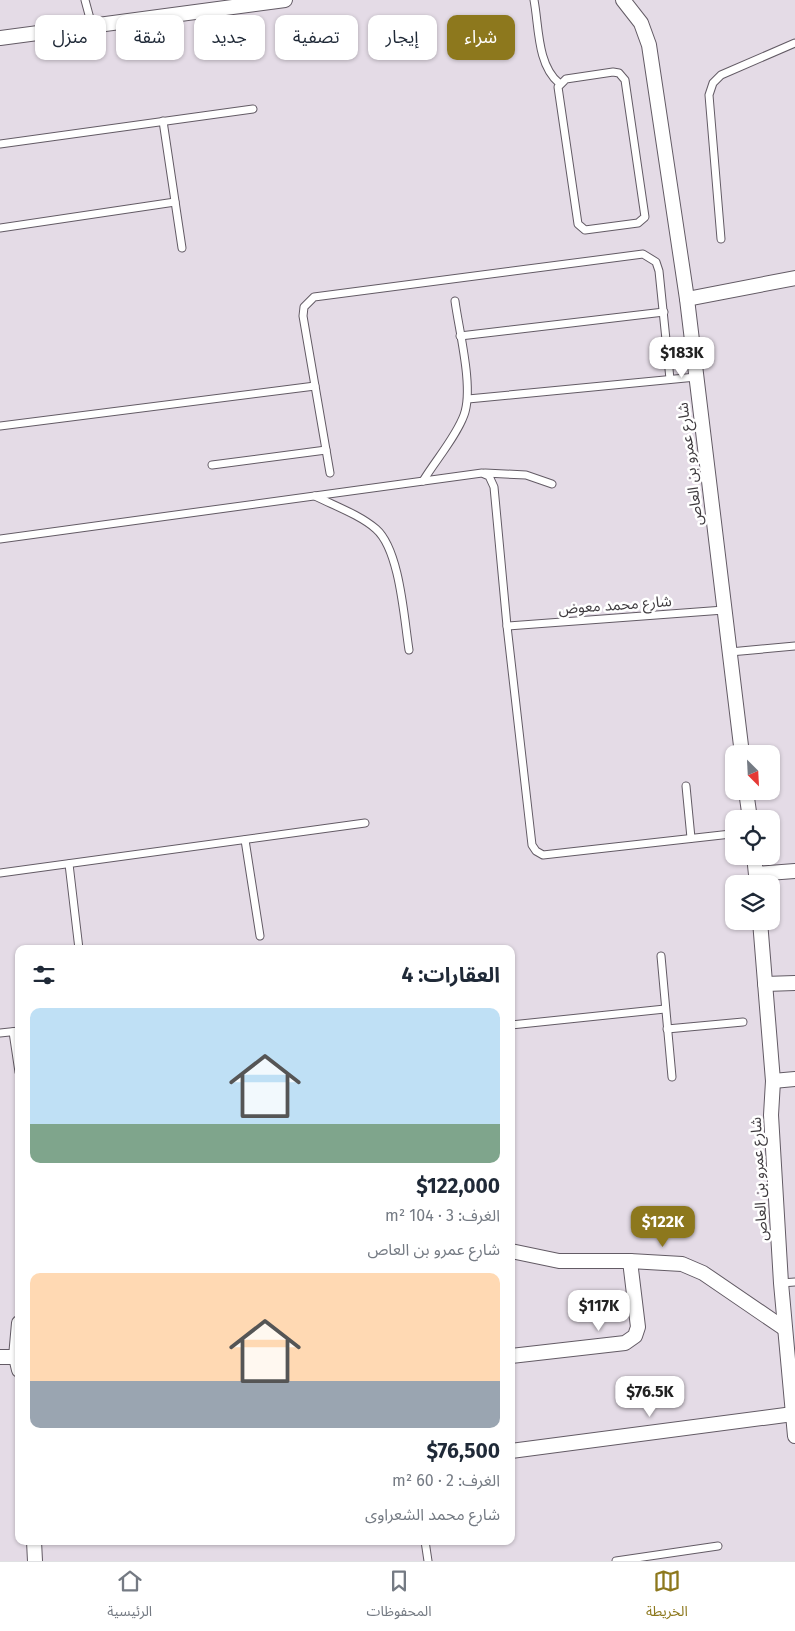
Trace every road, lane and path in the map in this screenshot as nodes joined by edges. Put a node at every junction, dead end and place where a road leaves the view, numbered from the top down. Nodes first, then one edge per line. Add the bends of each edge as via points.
1 (85, 0) edge
2 (284, 0) edge
3 (534, 0) edge
4 (623, 0) edge
5 (89, 15) edge
6 (106, 24) edge
7 (35, 33) edge
8 (0, 38) edge
9 (795, 43) edge
10 (559, 83) junction
11 (253, 110) dead end
12 (163, 122) junction
13 (0, 144) edge
14 (175, 202) junction
15 (0, 228) edge
16 (721, 238) dead end
17 (182, 248) dead end
18 (795, 278) edge
19 (687, 299) junction
20 (455, 301) dead end
21 (664, 312) junction
22 (460, 336) junction
23 (696, 377) junction
24 (670, 379) junction
25 (315, 386) junction
26 (468, 399) junction
27 (0, 426) edge
28 (326, 450) junction
29 (212, 466) dead end
30 (330, 473) dead end
31 (482, 473) junction
32 (423, 481) junction
33 (552, 484) dead end
34 (315, 496) junction
35 (0, 539) edge
36 (724, 610) junction
37 (507, 626) junction
38 (795, 646) edge
39 (410, 650) dead end
40 (730, 652) junction
41 (741, 745) edge
42 (686, 786) dead end
43 (365, 823) dead end
44 (725, 835) edge
45 (691, 838) junction
46 (245, 840) junction
47 (69, 864) junction
48 (795, 871) edge
49 (0, 873) edge
50 (776, 875) edge
51 (761, 930) edge
52 (260, 936) dead end
53 (79, 945) edge
54 (660, 956) dead end
55 (795, 983) edge
56 (765, 984) junction
57 (665, 1009) junction
58 (743, 1022) dead end
59 (515, 1025) edge
60 (667, 1029) junction
61 (15, 1032) edge
62 (0, 1033) edge
63 (672, 1076) dead end
64 (795, 1079) edge
65 (773, 1081) junction
66 (515, 1252) edge
67 (630, 1261) junction
68 (795, 1282) edge
69 (781, 1283) junction
70 (785, 1329) junction
71 (515, 1356) edge
72 (0, 1357) edge
73 (15, 1360) edge
74 (792, 1375) edge
75 (793, 1414) junction
76 (795, 1436) edge
77 (515, 1450) edge
78 (34, 1545) edge
79 (426, 1545) edge
80 (718, 1546) dead end
81 (35, 1561) edge
82 (428, 1561) edge
83 (616, 1561) edge

1 - 5 lane
2 - 6 street
3 - 10 lane via 545,63
4 - 19 street, شارع عمرو بن العاص via 641,23 649,44
7 - 8 street
9 - 16 lane via 721,75 713,83 709,95
10 - 10 lane via 579,227 588,230 641,222 645,214 623,77 613,72 566,79
11 - 12 lane
12 - 13 lane
12 - 14 lane
14 - 15 lane
14 - 17 lane
18 - 19 street
19 - 23 street, شارع عمرو بن العاص
20 - 22 lane
21 - 22 lane
21 - 24 lane
21 - 25 lane via 658,266 652,258 638,253 318,296 307,303 303,311
22 - 26 lane
23 - 24 lane
23 - 36 street, شارع عمرو بن العاص
24 - 26 lane
25 - 27 lane
25 - 28 lane
26 - 32 lane via 463,418
28 - 29 lane
28 - 30 lane
31 - 32 lane
31 - 33 lane via 526,475
31 - 37 lane via 489,476 494,487
32 - 34 lane
34 - 35 lane
34 - 39 lane via 370,524 388,544 394,560
36 - 37 lane, شارع محمد معوض
36 - 40 street, شارع عمرو بن العاص
37 - 45 lane via 532,845 536,851 543,855
38 - 40 lane
40 - 41 street, شارع عمرو بن العاص
42 - 45 lane
43 - 46 lane
44 - 45 lane
46 - 47 lane
46 - 52 lane
47 - 49 lane
47 - 53 lane
48 - 50 street
51 - 56 street, شارع عمرو بن العاص
54 - 57 lane
55 - 56 street
56 - 65 street, شارع عمرو بن العاص
57 - 59 lane
57 - 60 lane
58 - 60 lane
60 - 63 lane
61 - 62 lane
64 - 65 street
65 - 69 street, شارع عمرو بن العاص via 771,1116
66 - 67 street via 558,1261
67 - 70 street via 682,1264 694,1268
67 - 71 street via 638,1327 635,1336 625,1343
68 - 69 lane
69 - 70 street, شارع عمرو بن العاص
70 - 74 street, شارع عمرو بن العاص
72 - 73 street
74 - 75 street, شارع عمرو بن العاص
75 - 76 street, شارع عمرو بن العاص
75 - 77 street
78 - 81 street
79 - 82 lane
80 - 83 lane

